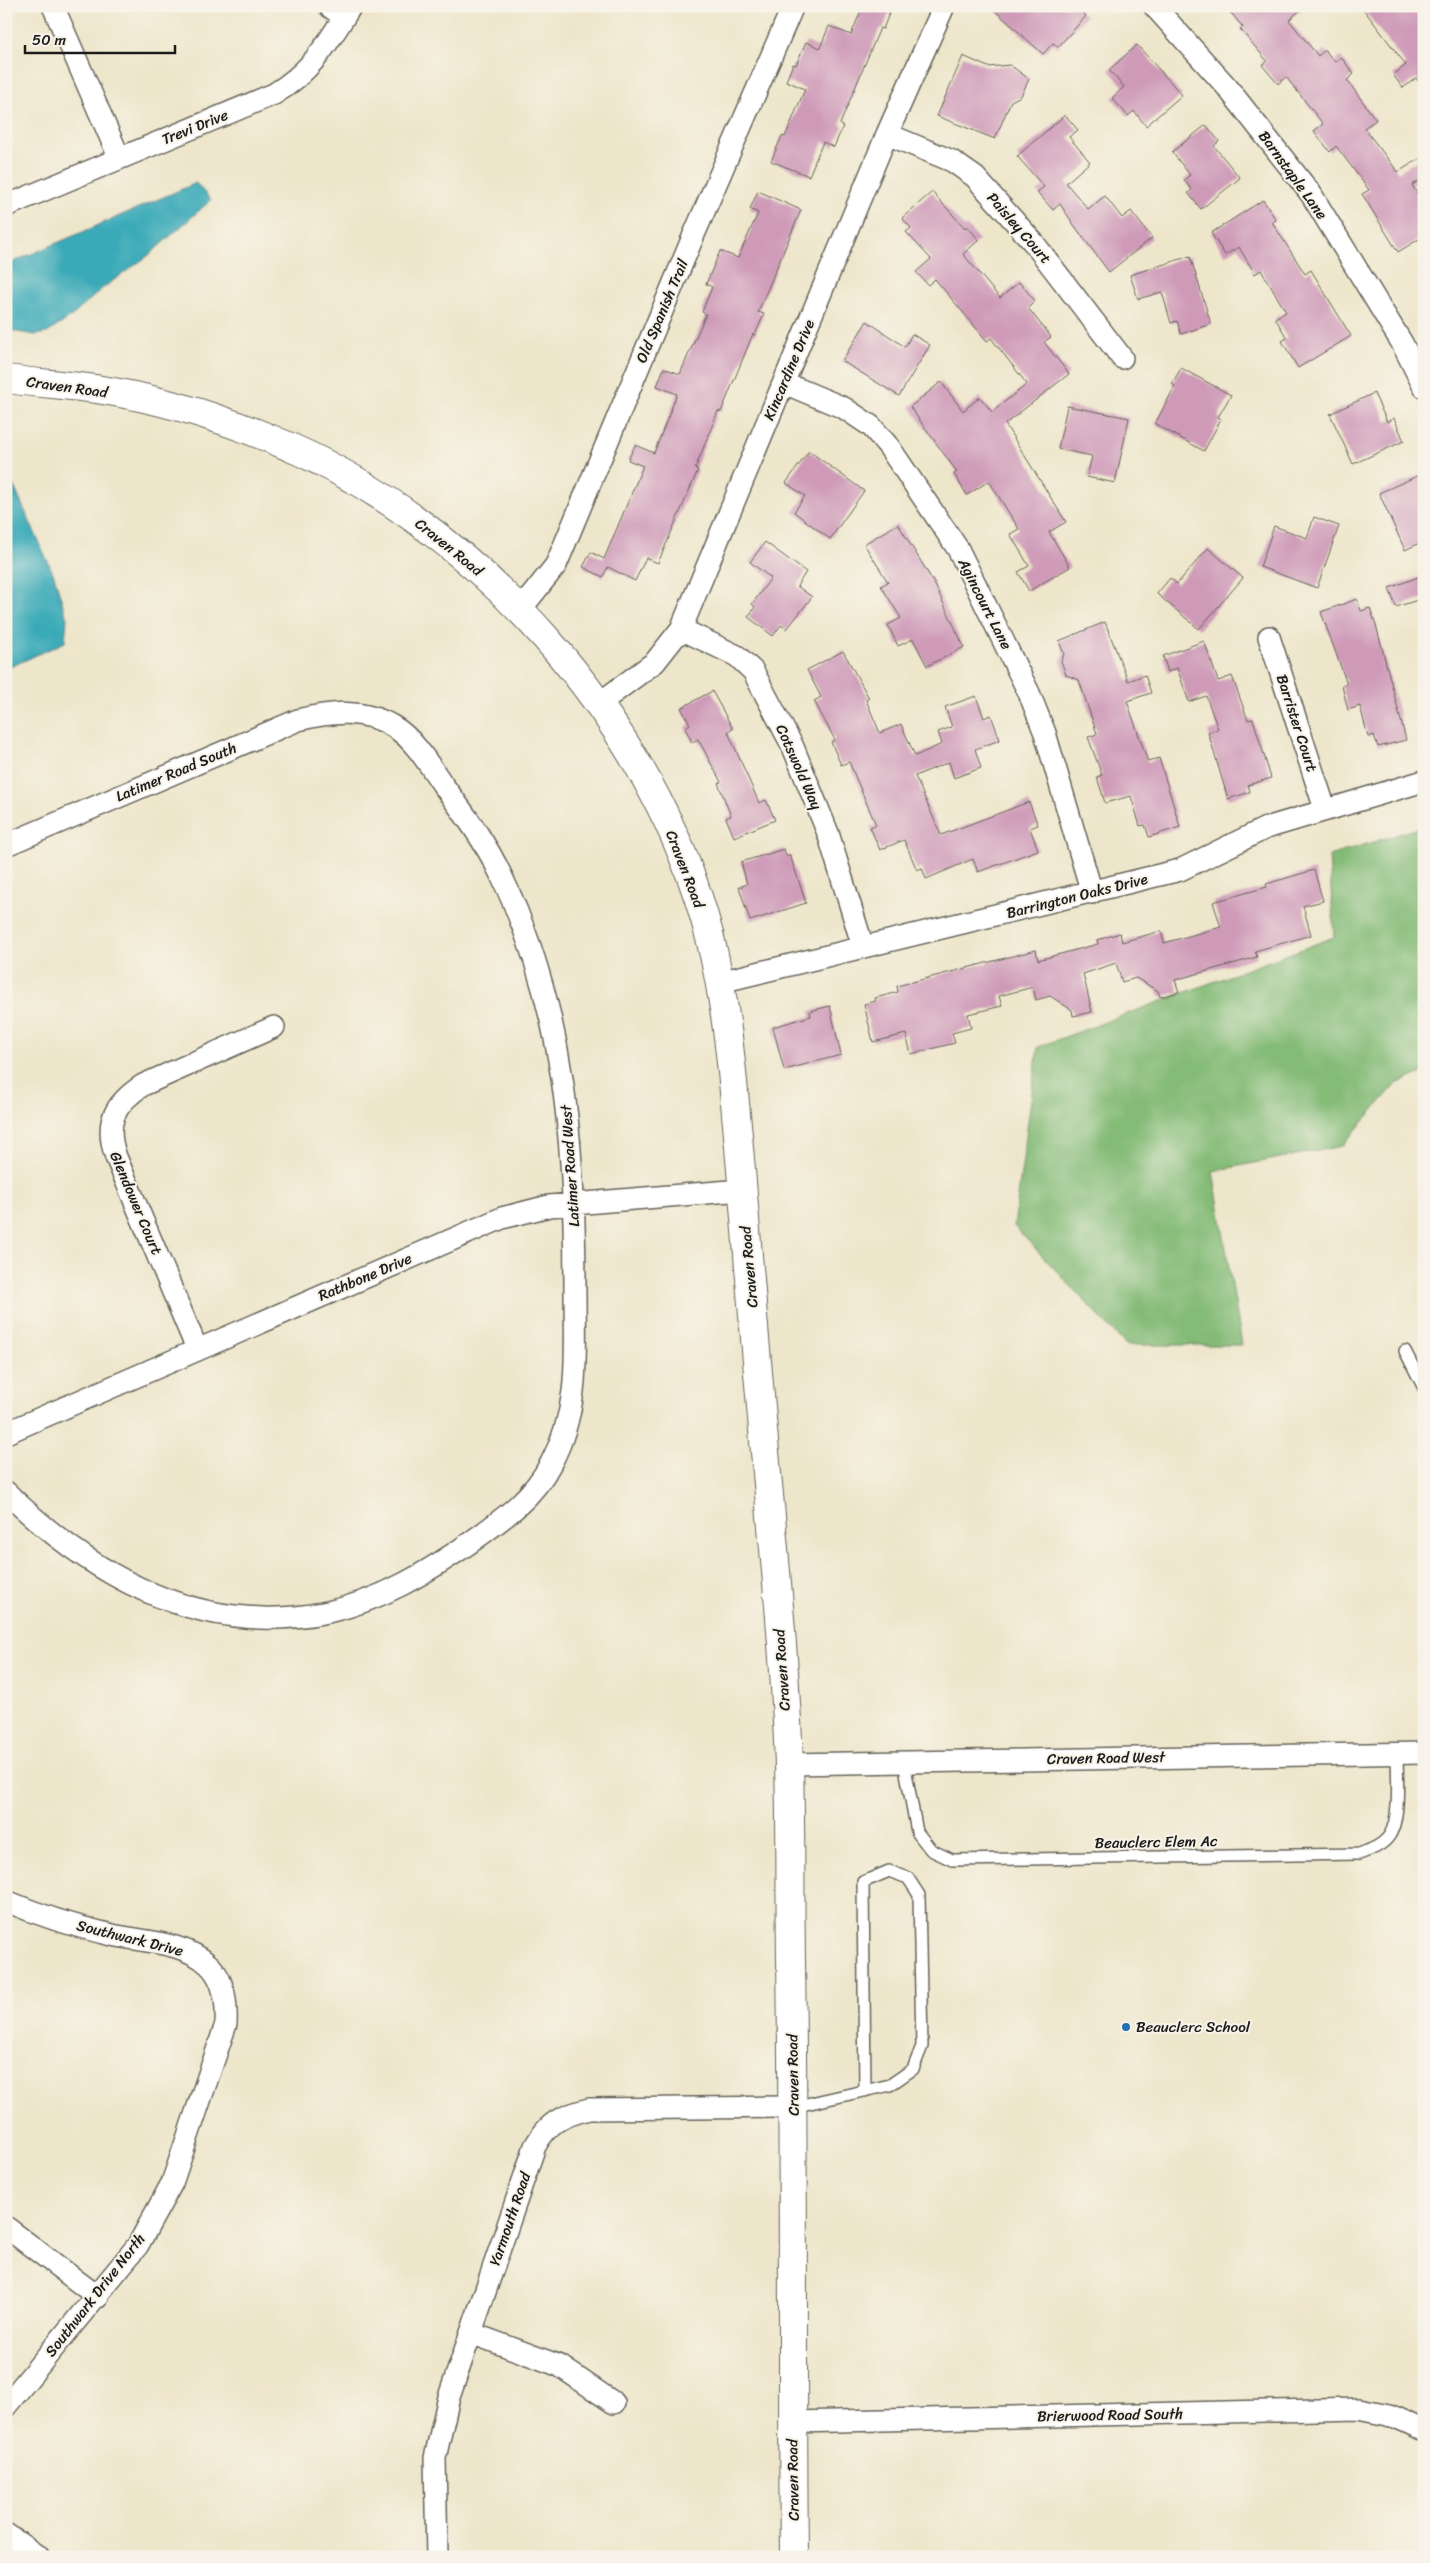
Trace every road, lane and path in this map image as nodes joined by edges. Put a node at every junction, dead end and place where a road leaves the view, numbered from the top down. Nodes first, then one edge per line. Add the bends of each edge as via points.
1 (53, 6) edge
2 (793, 6) edge
3 (944, 6) edge
4 (1154, 6) edge
5 (341, 10) edge
6 (887, 134) junction
7 (119, 158) junction
8 (6, 206) edge
9 (1122, 358) dead end
10 (6, 379) edge
11 (784, 383) junction
12 (1424, 387) edge
13 (521, 608) junction
14 (681, 629) junction
15 (1269, 637) dead end
16 (597, 705) junction
17 (349, 712) joint
18 (1424, 781) edge
19 (1325, 809) junction
20 (6, 845) edge
21 (1092, 893) junction
22 (863, 947) junction
23 (720, 982) junction
24 (274, 1027) dead end
25 (742, 1190) junction
26 (575, 1203) junction
27 (197, 1349) junction
28 (1405, 1351) dead end
29 (1424, 1388) edge
30 (6, 1433) edge
31 (6, 1492) edge
32 (1424, 1753) edge
33 (1397, 1754) junction
34 (904, 1762) junction
35 (789, 1764) junction
36 (6, 1901) edge
37 (227, 2006) joint
38 (865, 2090) junction
39 (793, 2107) junction
40 (6, 2227) edge
41 (98, 2296) junction
42 (471, 2333) junction
43 (614, 2403) dead end
44 (6, 2406) edge
45 (793, 2422) junction
46 (1424, 2431) edge
47 (6, 2534) edge
48 (39, 2557) edge
49 (437, 2557) edge
50 (794, 2557) edge

1 - 7 street
2 - 13 street, Old Spanish Trail via 556,565
3 - 6 street, Kincardine Drive
4 - 12 street, Barnstaple Lane via 1227,87 1311,194 1402,343
5 - 7 street, Trevi Drive via 321,56 289,85 250,105
6 - 9 street, Paisley Court via 952,161 975,178 1034,242
6 - 11 street, Kincardine Drive
7 - 8 street, Trevi Drive
10 - 13 street, Craven Road via 94,389 171,404 273,439 361,482 434,532
11 - 14 street, Kincardine Drive
11 - 21 street, Agincourt Lane via 844,408 871,426 889,447 958,549 1042,725
13 - 16 street, Craven Road via 576,673
14 - 16 street, Kincardine Drive via 656,662
14 - 22 street, Cotswold Way via 737,656 753,671 792,748 828,833
15 - 19 street, Barrister Court
16 - 23 street, Craven Road via 630,752 673,832 696,890
17 - 20 street, Latimer Road South via 330,712 298,720
17 - 26 street, Latimer Road West via 394,727 412,743 465,815 500,872 528,941 549,1010 565,1086
18 - 19 street, Barrington Oaks Drive
19 - 21 street, Barrington Oaks Drive via 1266,828 1180,870
21 - 22 street, Barrington Oaks Drive
22 - 23 street, Barrington Oaks Drive
23 - 25 street, Craven Road
24 - 27 street, Glendower Court via 131,1093 113,1118 109,1130 116,1157
25 - 26 street, Rathbone Drive
25 - 35 street, Craven Road via 774,1546
26 - 27 street, Rathbone Drive via 535,1208 502,1218
26 - 31 street, Latimer Road West via 575,1390 566,1430 551,1464 531,1494 506,1517 426,1573 371,1600 314,1614 230,1616 160,1599 121,1580 65,1542
27 - 30 street, Rathbone Drive
28 - 29 lane
32 - 33 street, Craven Road West
33 - 34 street, Craven Road West
33 - 34 lane, Beauclerc Elem Ac via 1396,1811 1390,1835 1377,1847 1359,1854 1119,1858 952,1860 931,1850 917,1832
34 - 35 street, Craven Road West
35 - 39 street, Craven Road
36 - 37 street, Southwark Drive via 107,1934 188,1950 209,1965 222,1986
37 - 41 street, Southwark Drive North via 226,2024 172,2183 138,2245
38 - 38 lane via 890,2085 913,2069 922,2046 919,1895 908,1878 889,1871 863,1882
38 - 39 lane
39 - 42 street, Yarmouth Road via 589,2109 564,2116 544,2130 535,2146
39 - 45 street, Craven Road
40 - 41 street
41 - 44 street, Southwark Drive North
42 - 43 street via 560,2366
42 - 49 street, Yarmouth Road via 449,2397 435,2458
45 - 46 street, Brierwood Road South via 1359,2409 1389,2415
45 - 50 street, Craven Road
47 - 48 street

